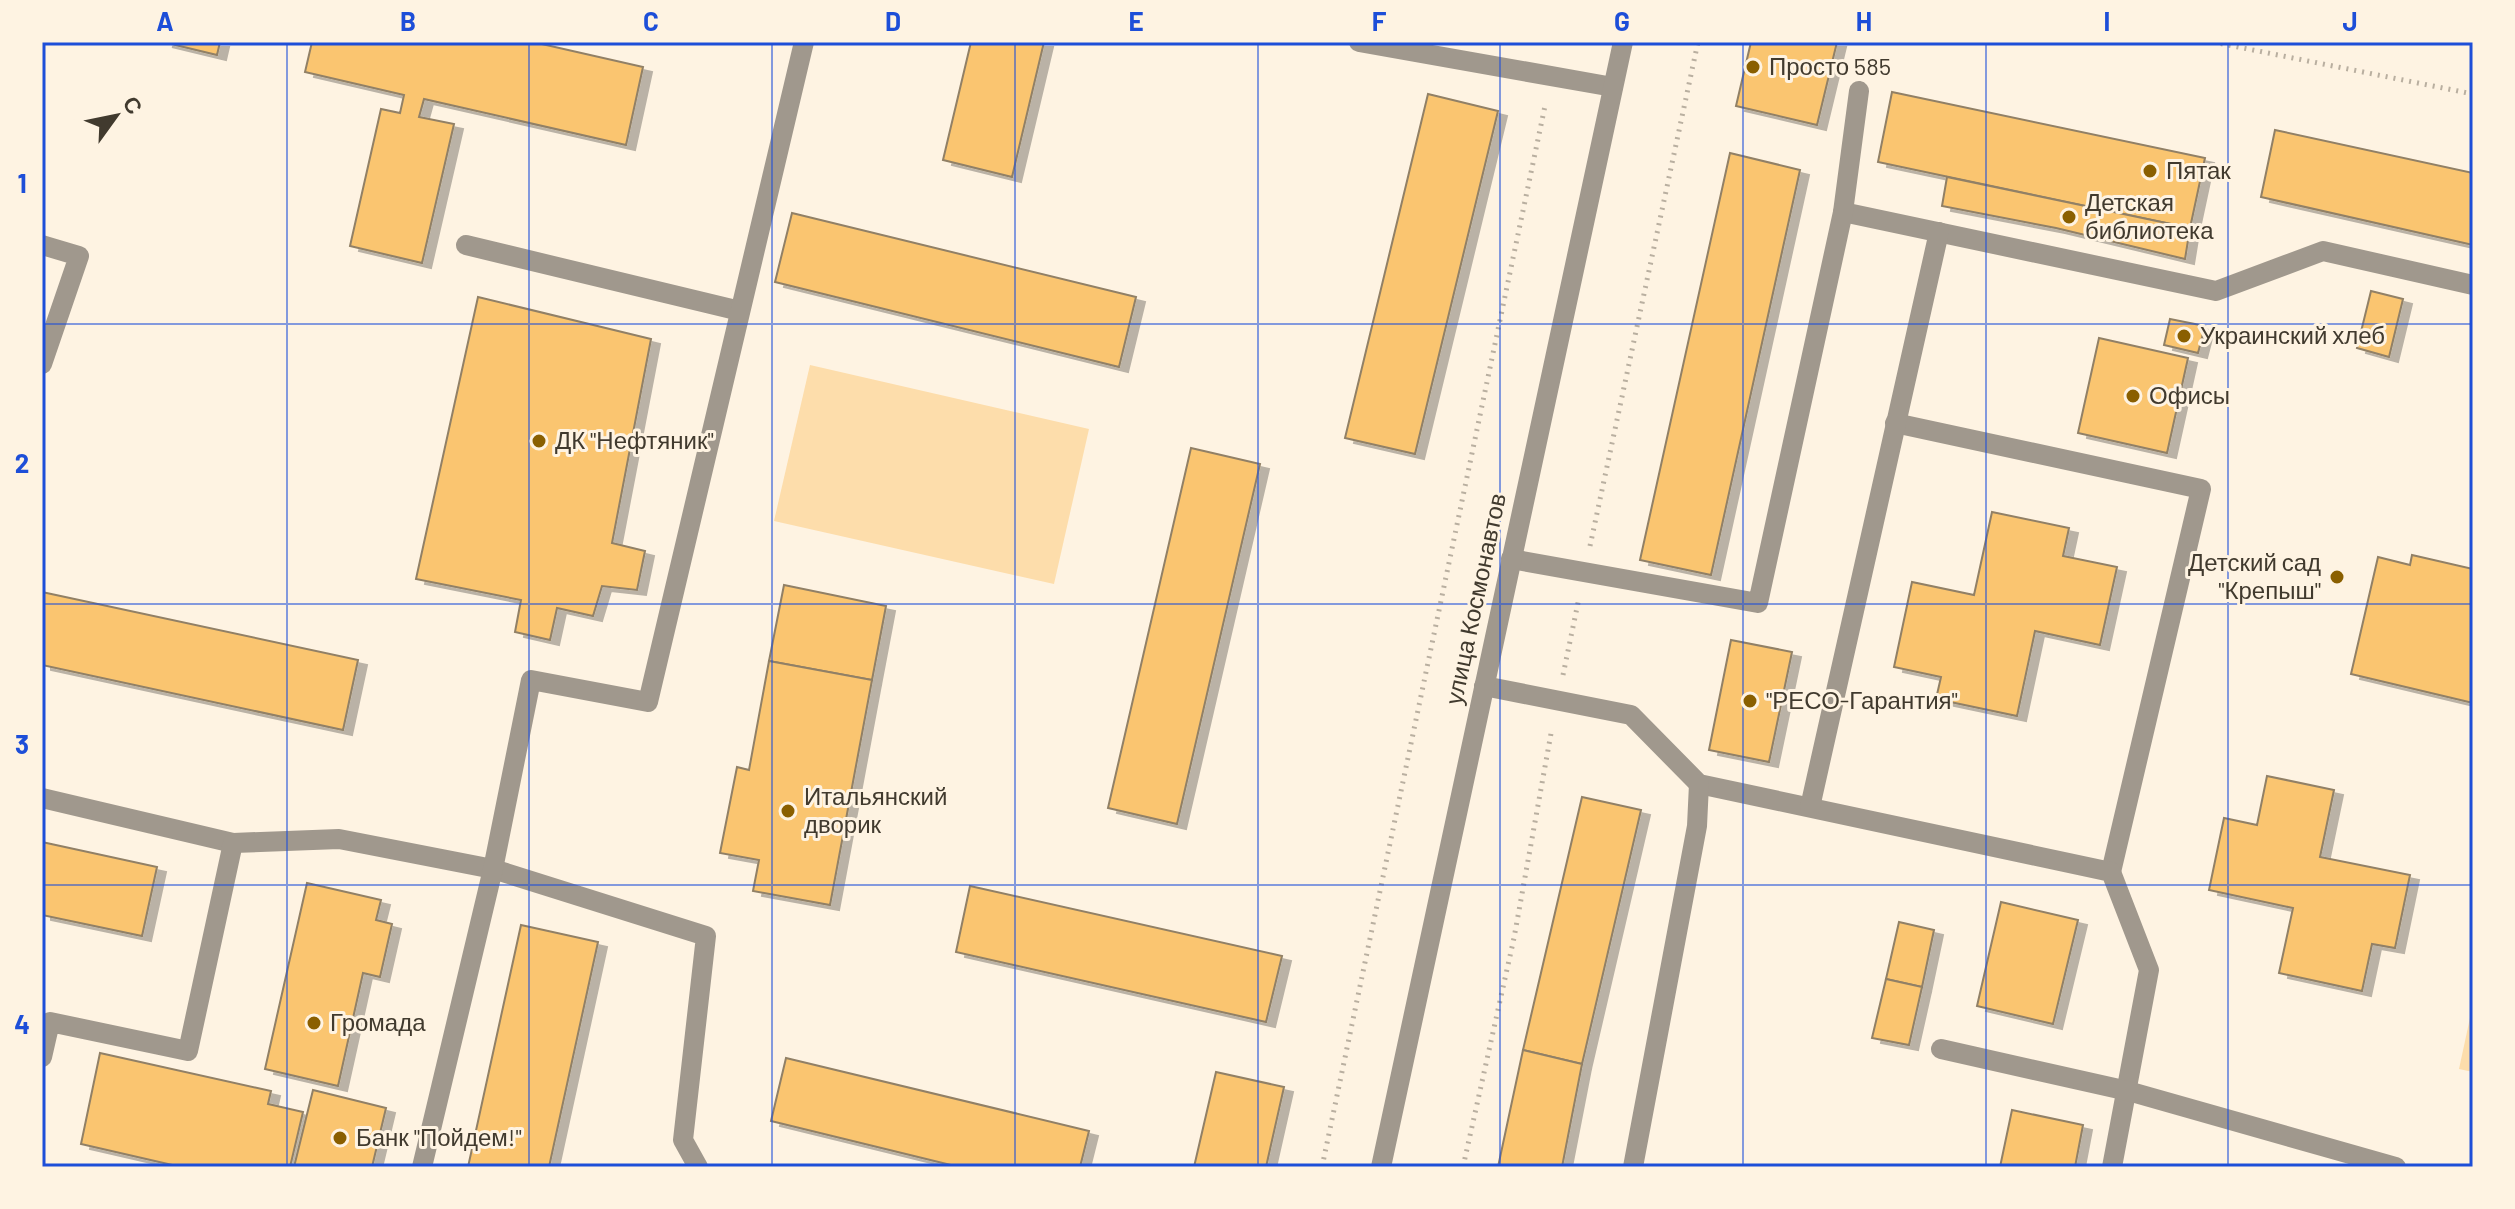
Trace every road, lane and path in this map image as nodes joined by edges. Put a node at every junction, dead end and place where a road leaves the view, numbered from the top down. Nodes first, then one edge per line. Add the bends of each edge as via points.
1 (804, 42) edge
2 (1359, 42) edge
3 (1623, 42) edge
4 (2213, 42) edge
5 (1551, 76) junction
6 (1613, 87) junction
7 (1859, 91) dead end
8 (2473, 94) edge
9 (1843, 212) junction
10 (1939, 232) junction
11 (42, 245) edge
12 (466, 245) dead end
13 (2473, 285) edge
14 (740, 311) junction
15 (42, 364) edge
16 (1895, 423) junction
17 (1511, 559) junction
18 (1484, 686) junction
19 (1699, 784) junction
20 (42, 798) edge
21 (1810, 807) junction
22 (233, 843) junction
23 (493, 869) junction
24 (2111, 872) junction
25 (46, 1022) edge
26 (1941, 1049) dead end
27 (42, 1057) edge
28 (2128, 1091) junction
29 (422, 1167) edge
30 (698, 1167) edge
31 (1322, 1167) edge
32 (1381, 1167) edge
33 (1633, 1167) edge
34 (2112, 1167) edge
35 (2396, 1167) edge

1 - 14 street
2 - 5 street
3 - 6 street, улица Космонавтов
4 - 8 path
5 - 6 street
5 - 31 path
6 - 17 street, улица Космонавтов
7 - 9 street
9 - 10 street
9 - 17 street via 1758,603
10 - 13 street via 2216,291 2323,251
10 - 16 street
11 - 15 street via 79,256
12 - 14 street
14 - 23 street via 648,702 531,680
16 - 21 street
16 - 24 street via 2201,489
17 - 18 street, улица Космонавтов
18 - 19 street via 1631,715
18 - 32 street, улица Космонавтов
19 - 21 street
19 - 33 street via 1697,826
20 - 22 street
21 - 24 street
22 - 23 street via 339,839
22 - 25 street via 188,1051
23 - 29 street
23 - 30 street via 706,936 683,1140
24 - 28 street via 2149,970
25 - 27 street
26 - 28 street
28 - 34 street
28 - 35 street

